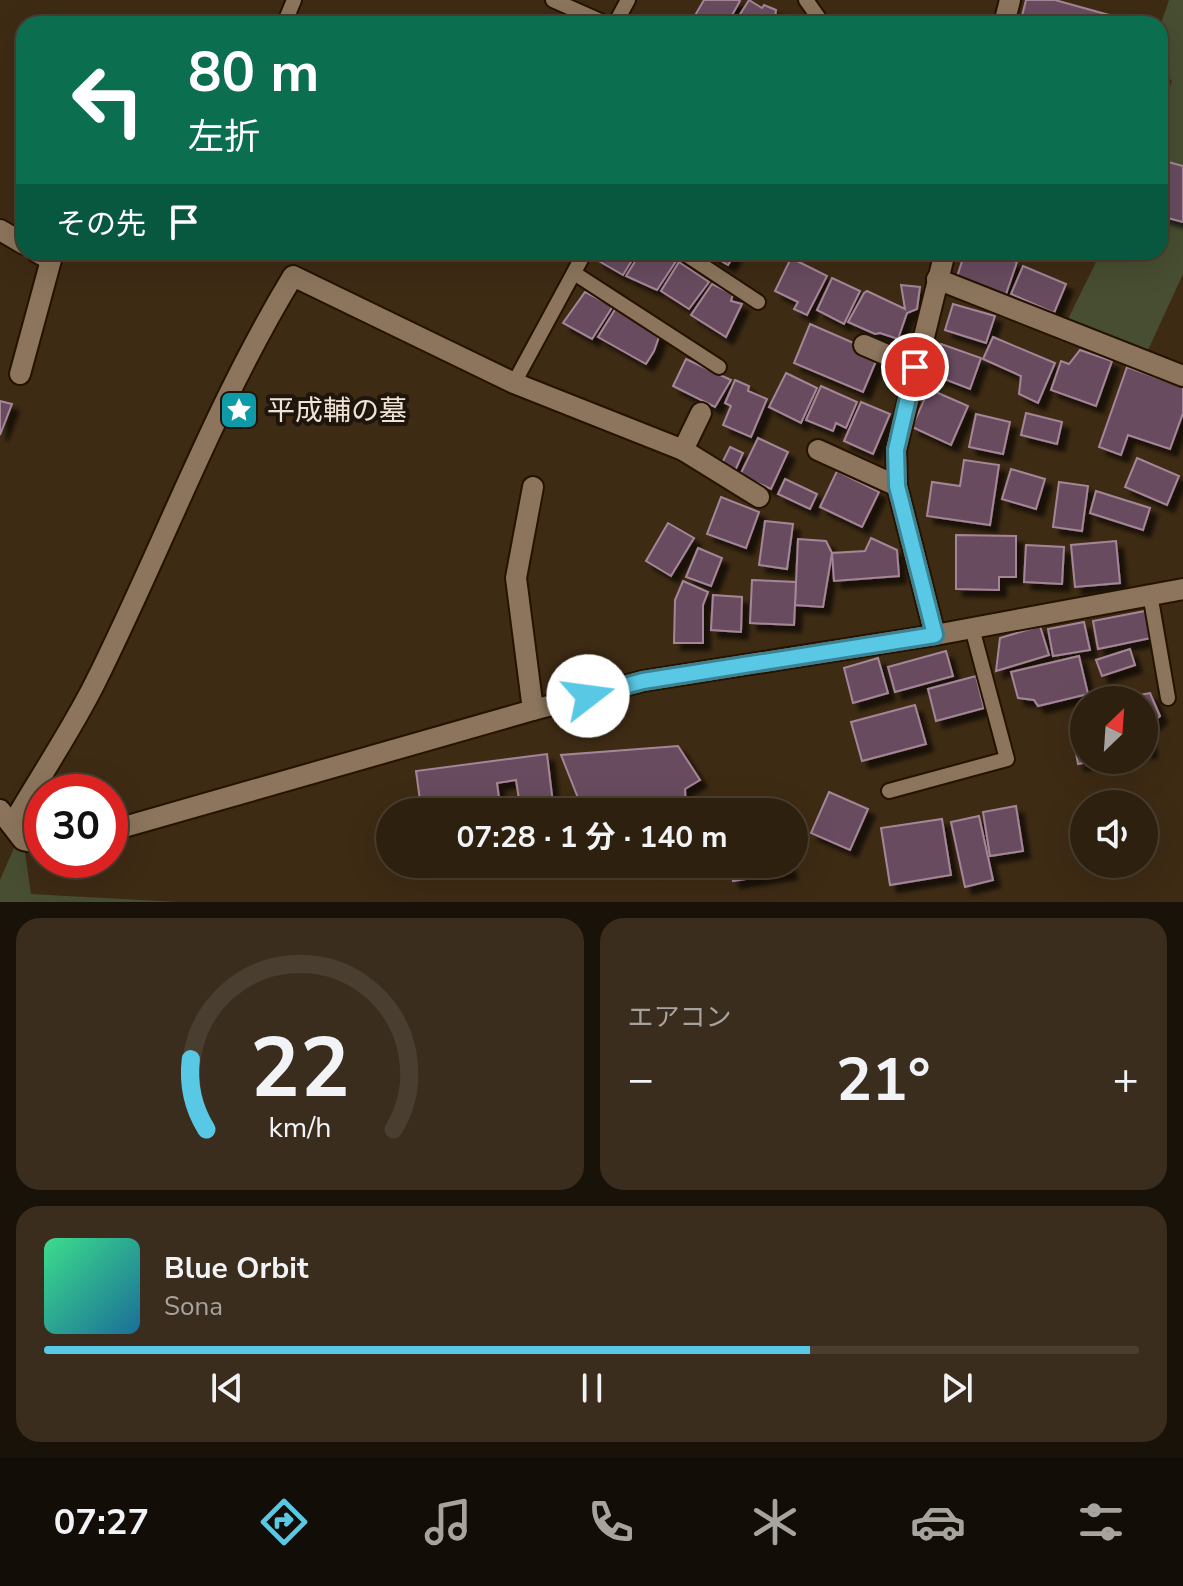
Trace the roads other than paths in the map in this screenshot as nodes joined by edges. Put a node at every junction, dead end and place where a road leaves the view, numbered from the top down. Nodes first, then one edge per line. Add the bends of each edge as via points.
1 (553, 0) edge
2 (589, 16) edge
3 (51, 260) edge
4 (578, 260) edge
5 (694, 260) edge
6 (943, 260) edge
7 (574, 273) junction
8 (937, 279) junction
9 (758, 302) dead end
10 (864, 345) dead end
11 (719, 367) dead end
12 (915, 367) junction
13 (20, 374) dead end
14 (1183, 376) edge
15 (514, 383) junction
16 (701, 413) dead end
17 (683, 450) junction
18 (818, 450) dead end
19 (897, 486) junction
20 (533, 487) dead end
21 (759, 497) dead end
22 (1183, 589) edge
23 (1150, 594) junction
24 (972, 628) junction
25 (935, 635) junction
26 (1168, 698) dead end
27 (533, 710) junction
28 (889, 791) dead end
29 (6, 817) edge
30 (128, 826) edge
31 (24, 840) edge

1 - 2 lane
3 - 13 street
4 - 7 lane
5 - 9 lane
6 - 8 street
7 - 11 lane
7 - 15 lane
8 - 12 street
8 - 14 street
10 - 12 street
12 - 19 street via 896,450
15 - 17 street
15 - 29 street via 293,276 202,445 94,685
16 - 17 street
17 - 21 street
18 - 19 street
19 - 25 street
20 - 27 street via 516,578
22 - 23 street
23 - 24 street
23 - 26 lane
24 - 25 street
24 - 28 lane via 1007,759
25 - 27 street via 643,681
27 - 30 street
29 - 31 street

